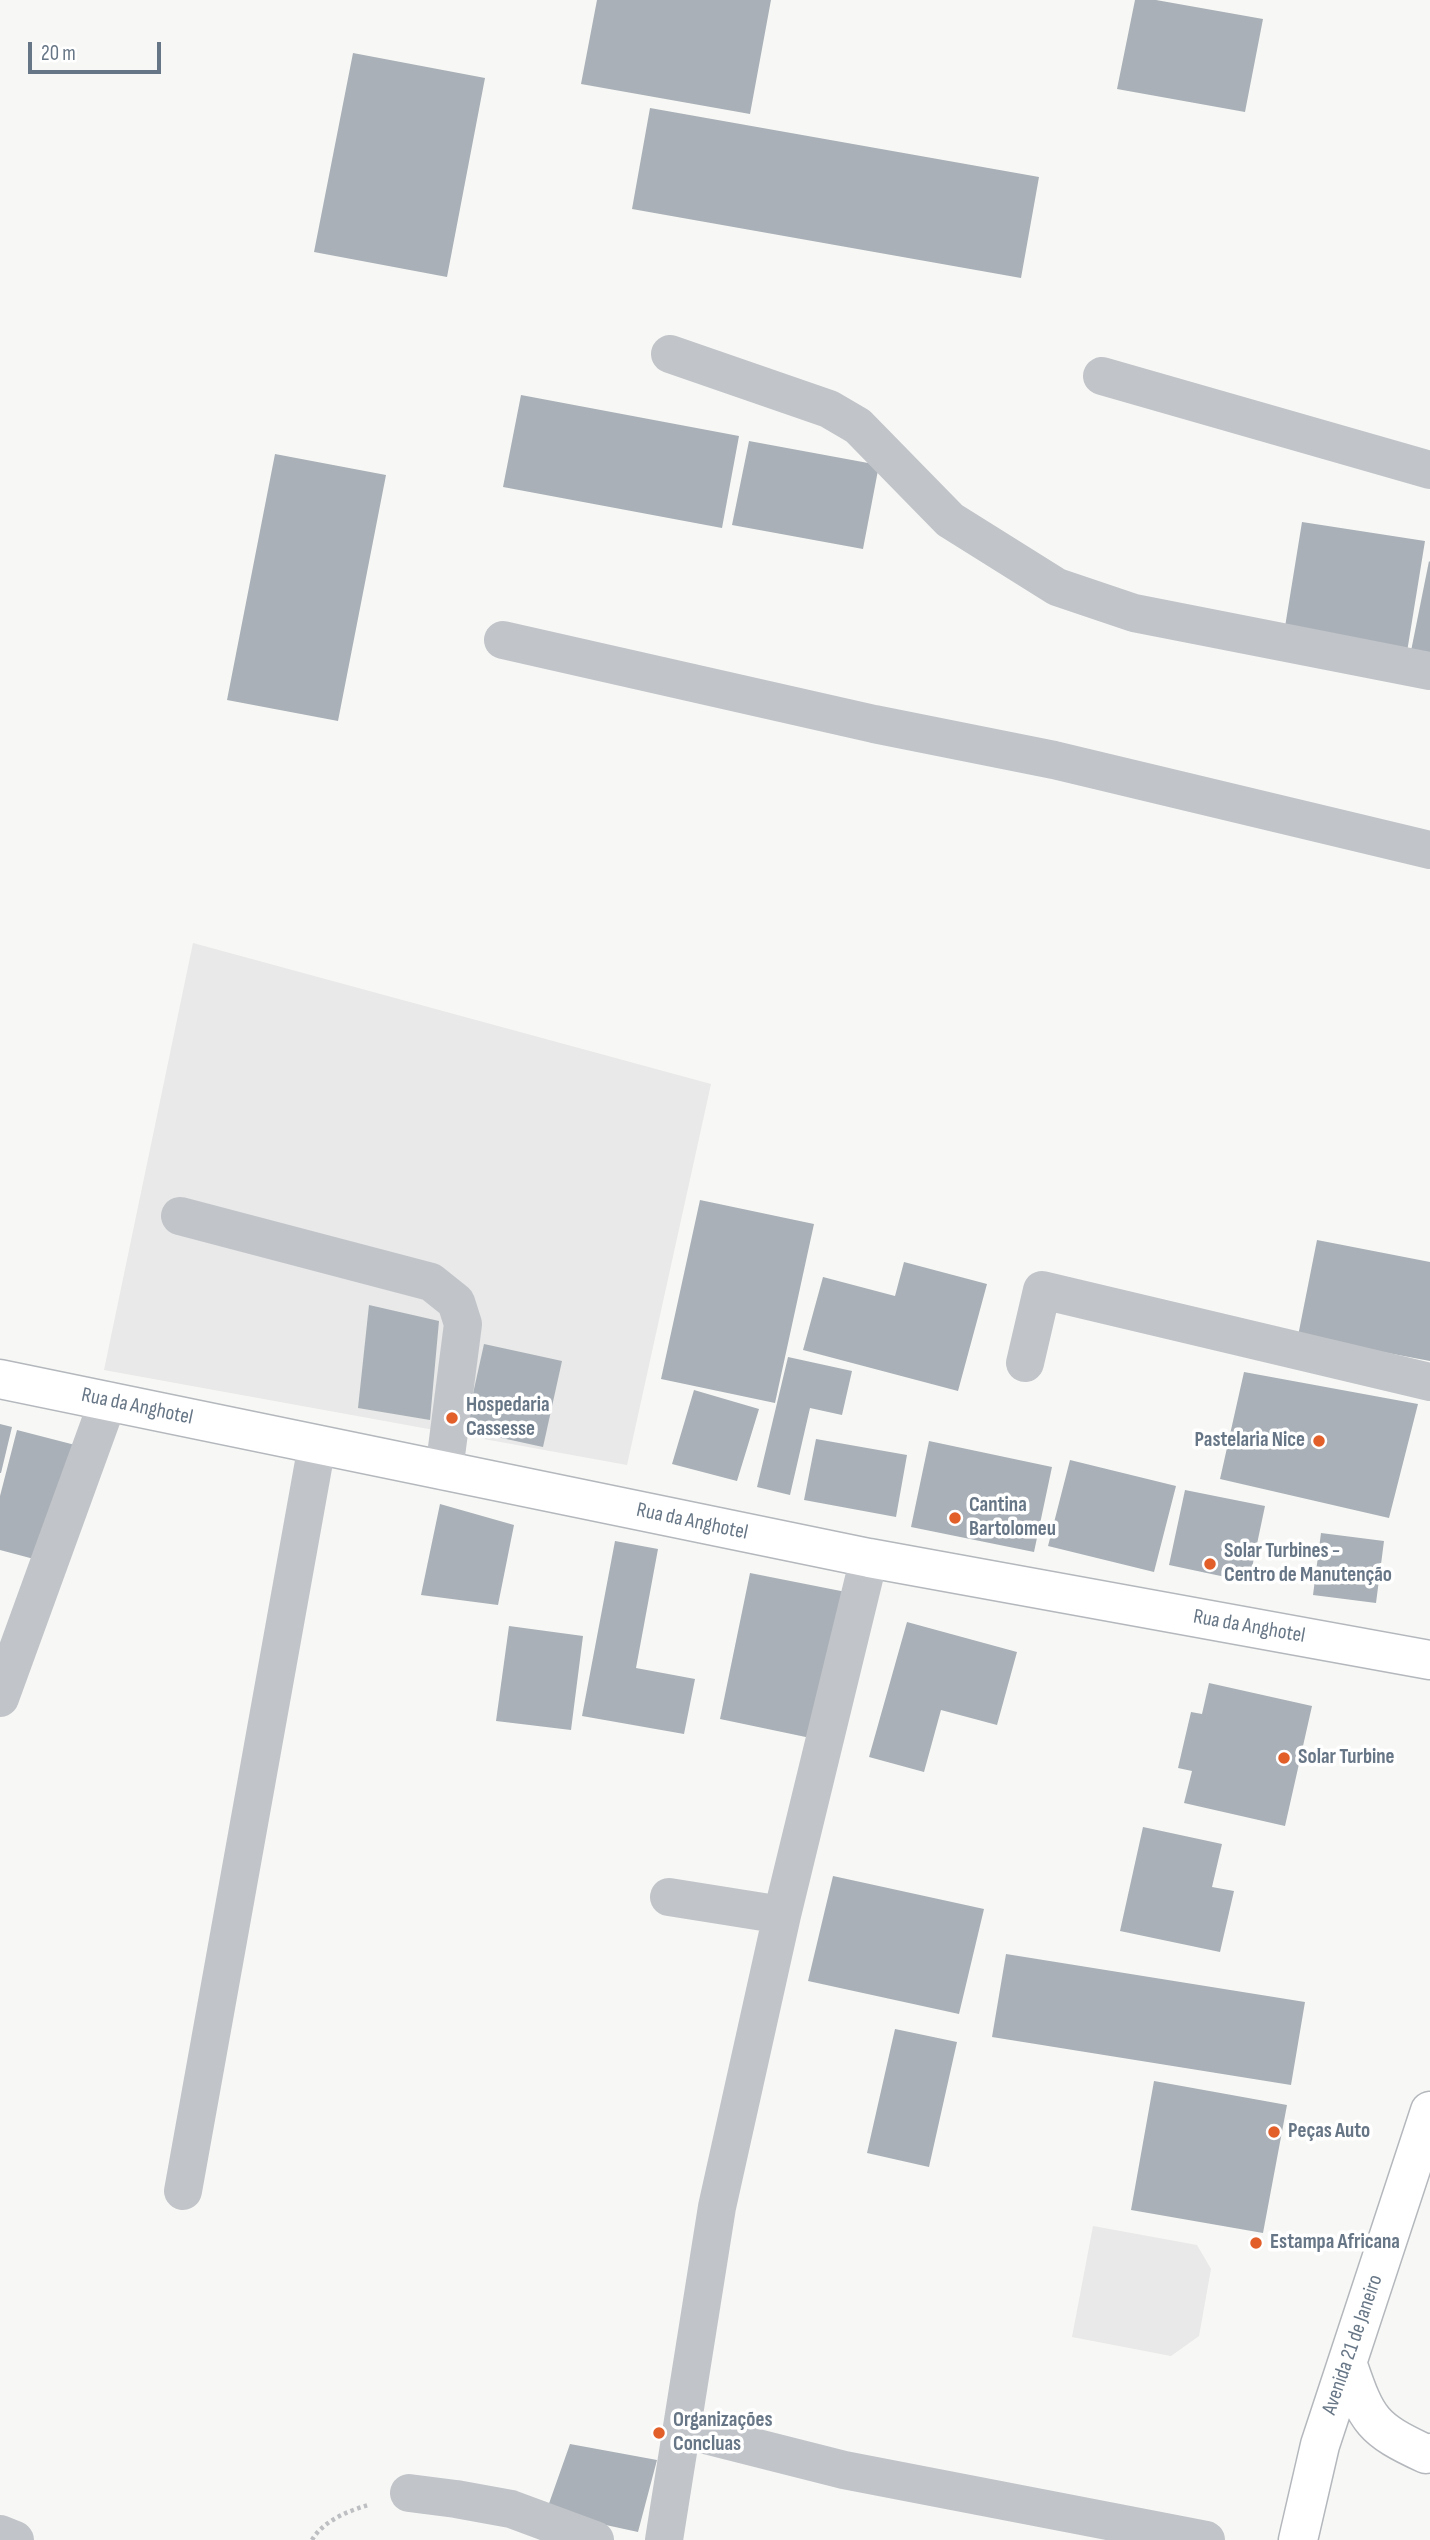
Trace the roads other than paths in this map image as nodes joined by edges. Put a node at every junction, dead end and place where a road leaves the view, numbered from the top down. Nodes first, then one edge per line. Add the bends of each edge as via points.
1 (670, 354) dead end
2 (1102, 376) dead end
3 (1430, 470) edge
4 (503, 640) dead end
5 (1430, 671) edge
6 (1430, 850) edge
7 (180, 1216) dead end
8 (1025, 1363) dead end
9 (0, 1379) edge
10 (1430, 1382) edge
11 (108, 1401) junction
12 (317, 1445) junction
13 (444, 1471) junction
14 (869, 1558) junction
15 (1430, 1644) edge
16 (1387, 1652) junction
17 (1430, 1660) edge
18 (0, 1698) edge
19 (669, 1897) dead end
20 (782, 1915) junction
21 (1430, 2111) edge
22 (183, 2191) dead end
23 (1348, 2365) junction
24 (682, 2429) junction
25 (1430, 2453) edge
26 (409, 2493) road end
27 (0, 2534) edge
28 (15, 2540) edge
29 (595, 2540) edge
30 (664, 2540) edge
31 (1206, 2540) edge
32 (1298, 2540) edge

1 - 5 street via 829,409 858,426 950,520 1057,587 1134,613
2 - 3 street
4 - 6 street via 1054,760
7 - 13 street via 431,1282 456,1302 463,1324
8 - 10 street via 1042,1290
9 - 11 main road, Rua da Anghotel
11 - 12 main road, Rua da Anghotel
11 - 18 street
12 - 13 main road, Rua da Anghotel
12 - 22 street
13 - 14 main road, Rua da Anghotel
14 - 16 main road, Rua da Anghotel
14 - 20 street
15 - 16 main road, Rua da Anghotel
16 - 17 main road, Rua da Anghotel
19 - 20 street
20 - 24 street via 717,2207
21 - 23 main road, Avenida 21 de Janeiro
23 - 25 main road via 1372,2421 1396,2440
23 - 32 main road, Avenida 21 de Janeiro via 1320,2445
24 - 30 street
24 - 31 street via 844,2470
26 - 29 street via 511,2509
27 - 28 street

